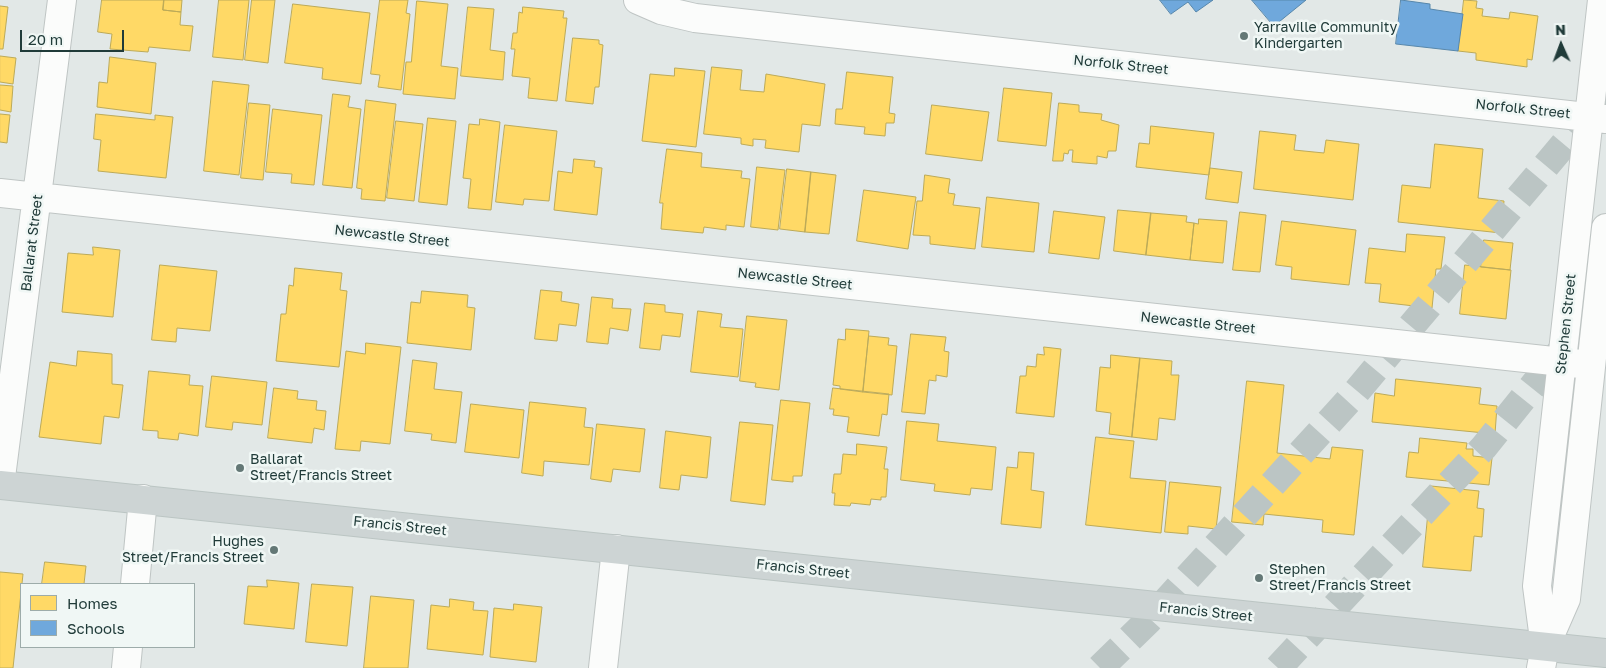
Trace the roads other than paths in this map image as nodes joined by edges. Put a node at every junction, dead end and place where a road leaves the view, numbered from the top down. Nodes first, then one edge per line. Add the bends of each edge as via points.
1 (62, 0) edge
2 (638, 0) edge
3 (1602, 0) edge
4 (1597, 118) edge
5 (0, 193) edge
6 (38, 197) junction
7 (1606, 228) edge
8 (1562, 362) junction
9 (1590, 365) junction
10 (0, 485) edge
11 (143, 499) junction
12 (616, 549) junction
13 (135, 583) edge
14 (128, 648) edge
15 (1606, 653) edge
16 (1543, 658) edge
17 (126, 668) edge
18 (604, 668) edge

1 - 6 street, Ballarat Street
2 - 4 street, Norfolk Street via 661,10 695,18
3 - 4 street, Stephen Street
4 - 8 street, Stephen Street
5 - 6 street, Newcastle Street
6 - 8 street, Newcastle Street
6 - 10 street, Ballarat Street
7 - 9 street, Stephen Street
8 - 9 street, Newcastle Street
8 - 16 street, Stephen Street via 1537,586
9 - 16 street, Stephen Street via 1566,599
10 - 11 main road, Francis Street
11 - 12 main road, Francis Street
11 - 13 street
12 - 16 main road, Francis Street
12 - 18 street
14 - 17 street
15 - 16 main road, Francis Street

